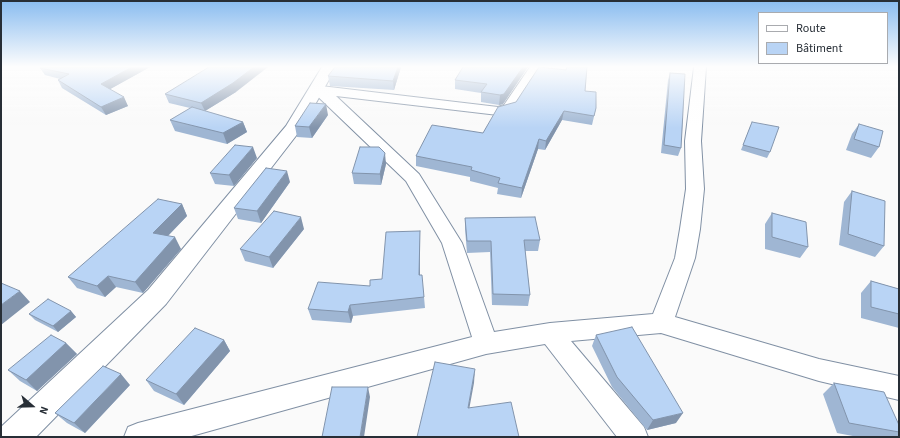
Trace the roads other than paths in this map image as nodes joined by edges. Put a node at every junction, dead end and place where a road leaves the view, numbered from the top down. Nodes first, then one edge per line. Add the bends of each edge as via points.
1 (523, 87) edge
2 (698, 87) edge
3 (318, 90) junction
4 (661, 323) junction
5 (550, 333) junction
6 (486, 344) junction
7 (899, 388) edge
8 (13, 437) edge
9 (138, 437) edge
10 (634, 437) edge

1 - 3 street via 509,108 498,111
2 - 4 street via 693,141 695,189 690,229 685,258
3 - 6 street via 413,178 452,243
3 - 8 street via 293,128 157,297
4 - 5 street
4 - 7 street via 819,370
5 - 6 street
5 - 10 street
6 - 9 street

